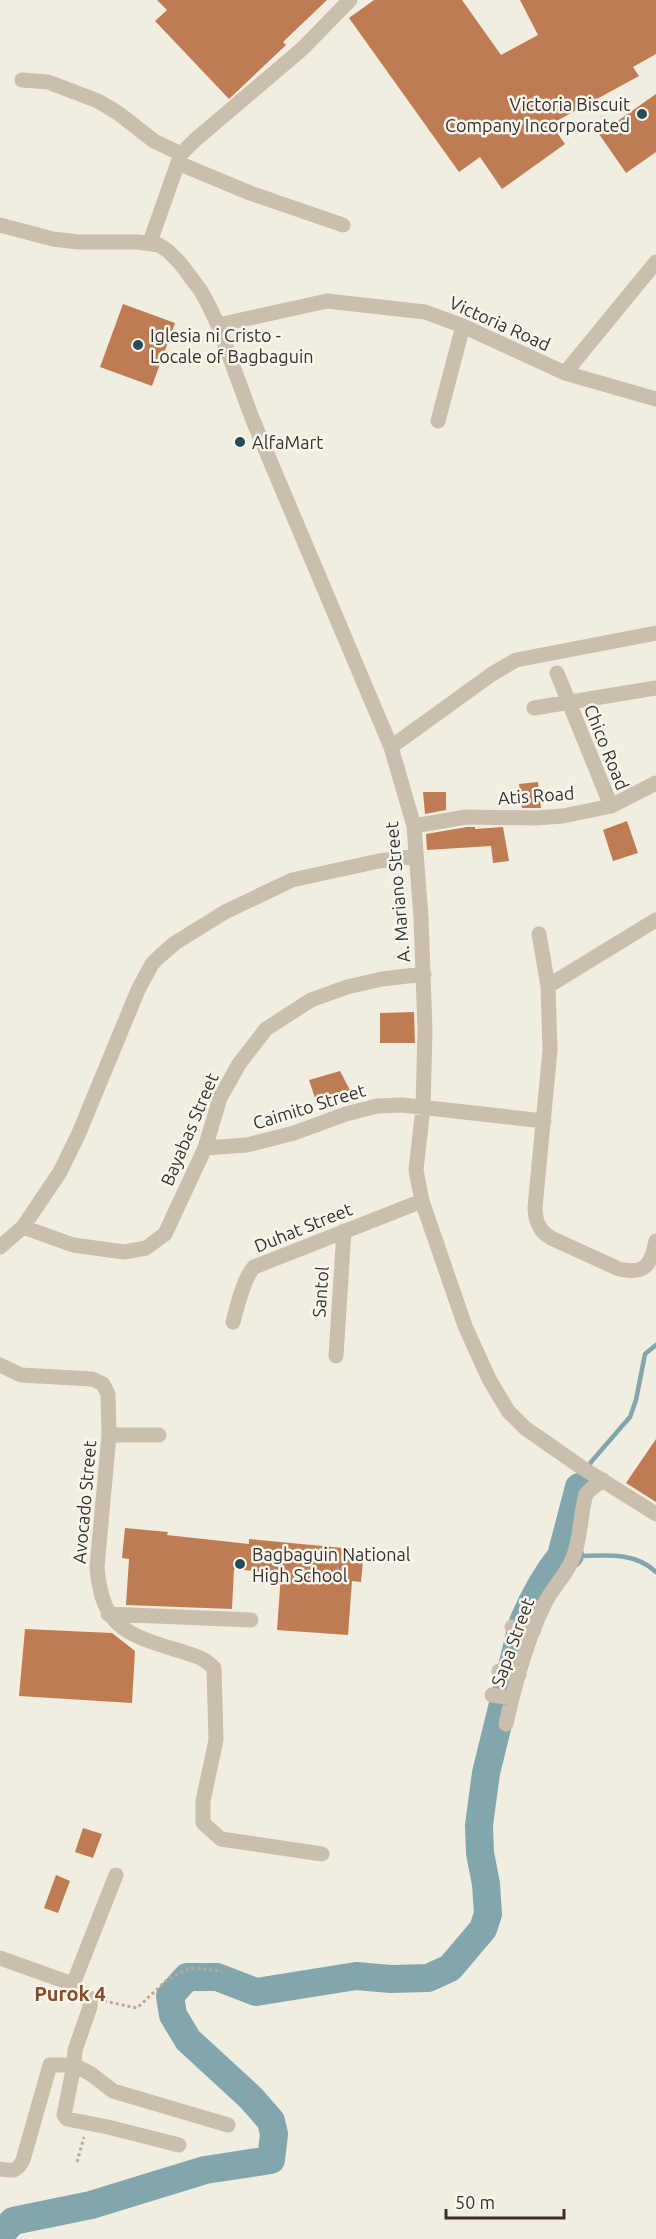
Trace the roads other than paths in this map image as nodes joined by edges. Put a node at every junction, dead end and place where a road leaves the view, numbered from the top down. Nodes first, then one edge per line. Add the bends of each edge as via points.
1 (350, 0) edge
2 (22, 80) dead end
3 (180, 158) junction
4 (0, 225) edge
5 (343, 225) dead end
6 (150, 242) junction
7 (656, 262) edge
8 (218, 325) junction
9 (463, 326) junction
10 (565, 373) junction
11 (656, 399) edge
12 (438, 421) dead end
13 (656, 633) edge
14 (558, 673) dead end
15 (656, 688) edge
16 (568, 702) junction
17 (534, 708) dead end
18 (391, 747) junction
19 (656, 783) edge
20 (610, 806) junction
21 (414, 826) junction
22 (417, 856) junction
23 (656, 920) edge
24 (539, 934) dead end
25 (424, 974) junction
26 (548, 986) junction
27 (423, 1108) junction
28 (544, 1121) junction
29 (205, 1148) junction
30 (422, 1201) junction
31 (23, 1227) junction
32 (344, 1231) junction
33 (656, 1241) edge
34 (0, 1247) edge
35 (233, 1322) dead end
36 (336, 1356) dead end
37 (0, 1365) edge
38 (109, 1435) junction
39 (159, 1435) dead end
40 (600, 1479) junction
41 (656, 1514) edge
42 (108, 1614) junction
43 (251, 1620) dead end
44 (506, 1724) dead end
45 (322, 1854) dead end
46 (116, 1875) dead end
47 (0, 1958) edge
48 (73, 1984) junction
49 (74, 2065) junction
50 (228, 2125) dead end
51 (178, 2145) dead end
52 (0, 2169) edge

1 - 3 street via 302,49
2 - 3 street via 48,82 98,101
3 - 5 street via 250,193
3 - 6 street
4 - 6 street via 78,242
6 - 8 street, A. Mariano Street via 180,263 201,291
7 - 10 street
8 - 9 street, Victoria Road via 327,301 425,312
8 - 18 street, A. Mariano Street via 252,418
9 - 10 street, Victoria Road
9 - 12 street
10 - 11 street, Victoria Road
13 - 18 street via 510,663
14 - 16 street
15 - 16 street, Chico Road
16 - 17 street, Chico Road
16 - 20 street, Chico Road
18 - 21 street, A. Mariano Street
19 - 20 street, Atis Road
20 - 21 street, Atis Road via 563,816 466,817
21 - 22 street, A. Mariano Street
22 - 25 street, A. Mariano Street
22 - 31 street via 292,880 225,912 160,956 138,990 60,1172
23 - 26 street
24 - 26 street
25 - 27 street, A. Mariano Street
25 - 29 street, Bayabas Street via 347,987 311,1000 266,1029 239,1064 220,1098
26 - 28 street via 550,1050
27 - 28 street, Caimito Street
27 - 29 street, Caimito Street via 377,1106 247,1145
27 - 30 street, A. Mariano Street via 417,1170
28 - 33 street via 535,1217 543,1234 631,1272 648,1264
29 - 31 street, Bayabas Street via 165,1234 146,1248 124,1252 74,1245
30 - 32 street, Duhat Street
30 - 40 street, A. Mariano Street via 465,1326 508,1411 525,1428
31 - 34 street
32 - 35 street, Duhat Street via 254,1267 244,1282
32 - 36 street, Santol
37 - 38 street, Avocado Street via 21,1375 92,1379 103,1384 108,1394
38 - 39 street
38 - 42 street, Avocado Street via 97,1568
40 - 41 street, A. Mariano Street
40 - 44 street, Sapa Street via 586,1494 573,1560 524,1629 503,1696
42 - 43 street
42 - 45 street via 120,1626 150,1641 204,1658 214,1668 216,1740 203,1801 203,1823 221,1839
46 - 48 street
47 - 48 street
48 - 49 street via 78,1993 90,1998
49 - 50 street via 113,2091
49 - 51 street via 64,2109 67,2119
49 - 52 street via 50,2064 20,2168

